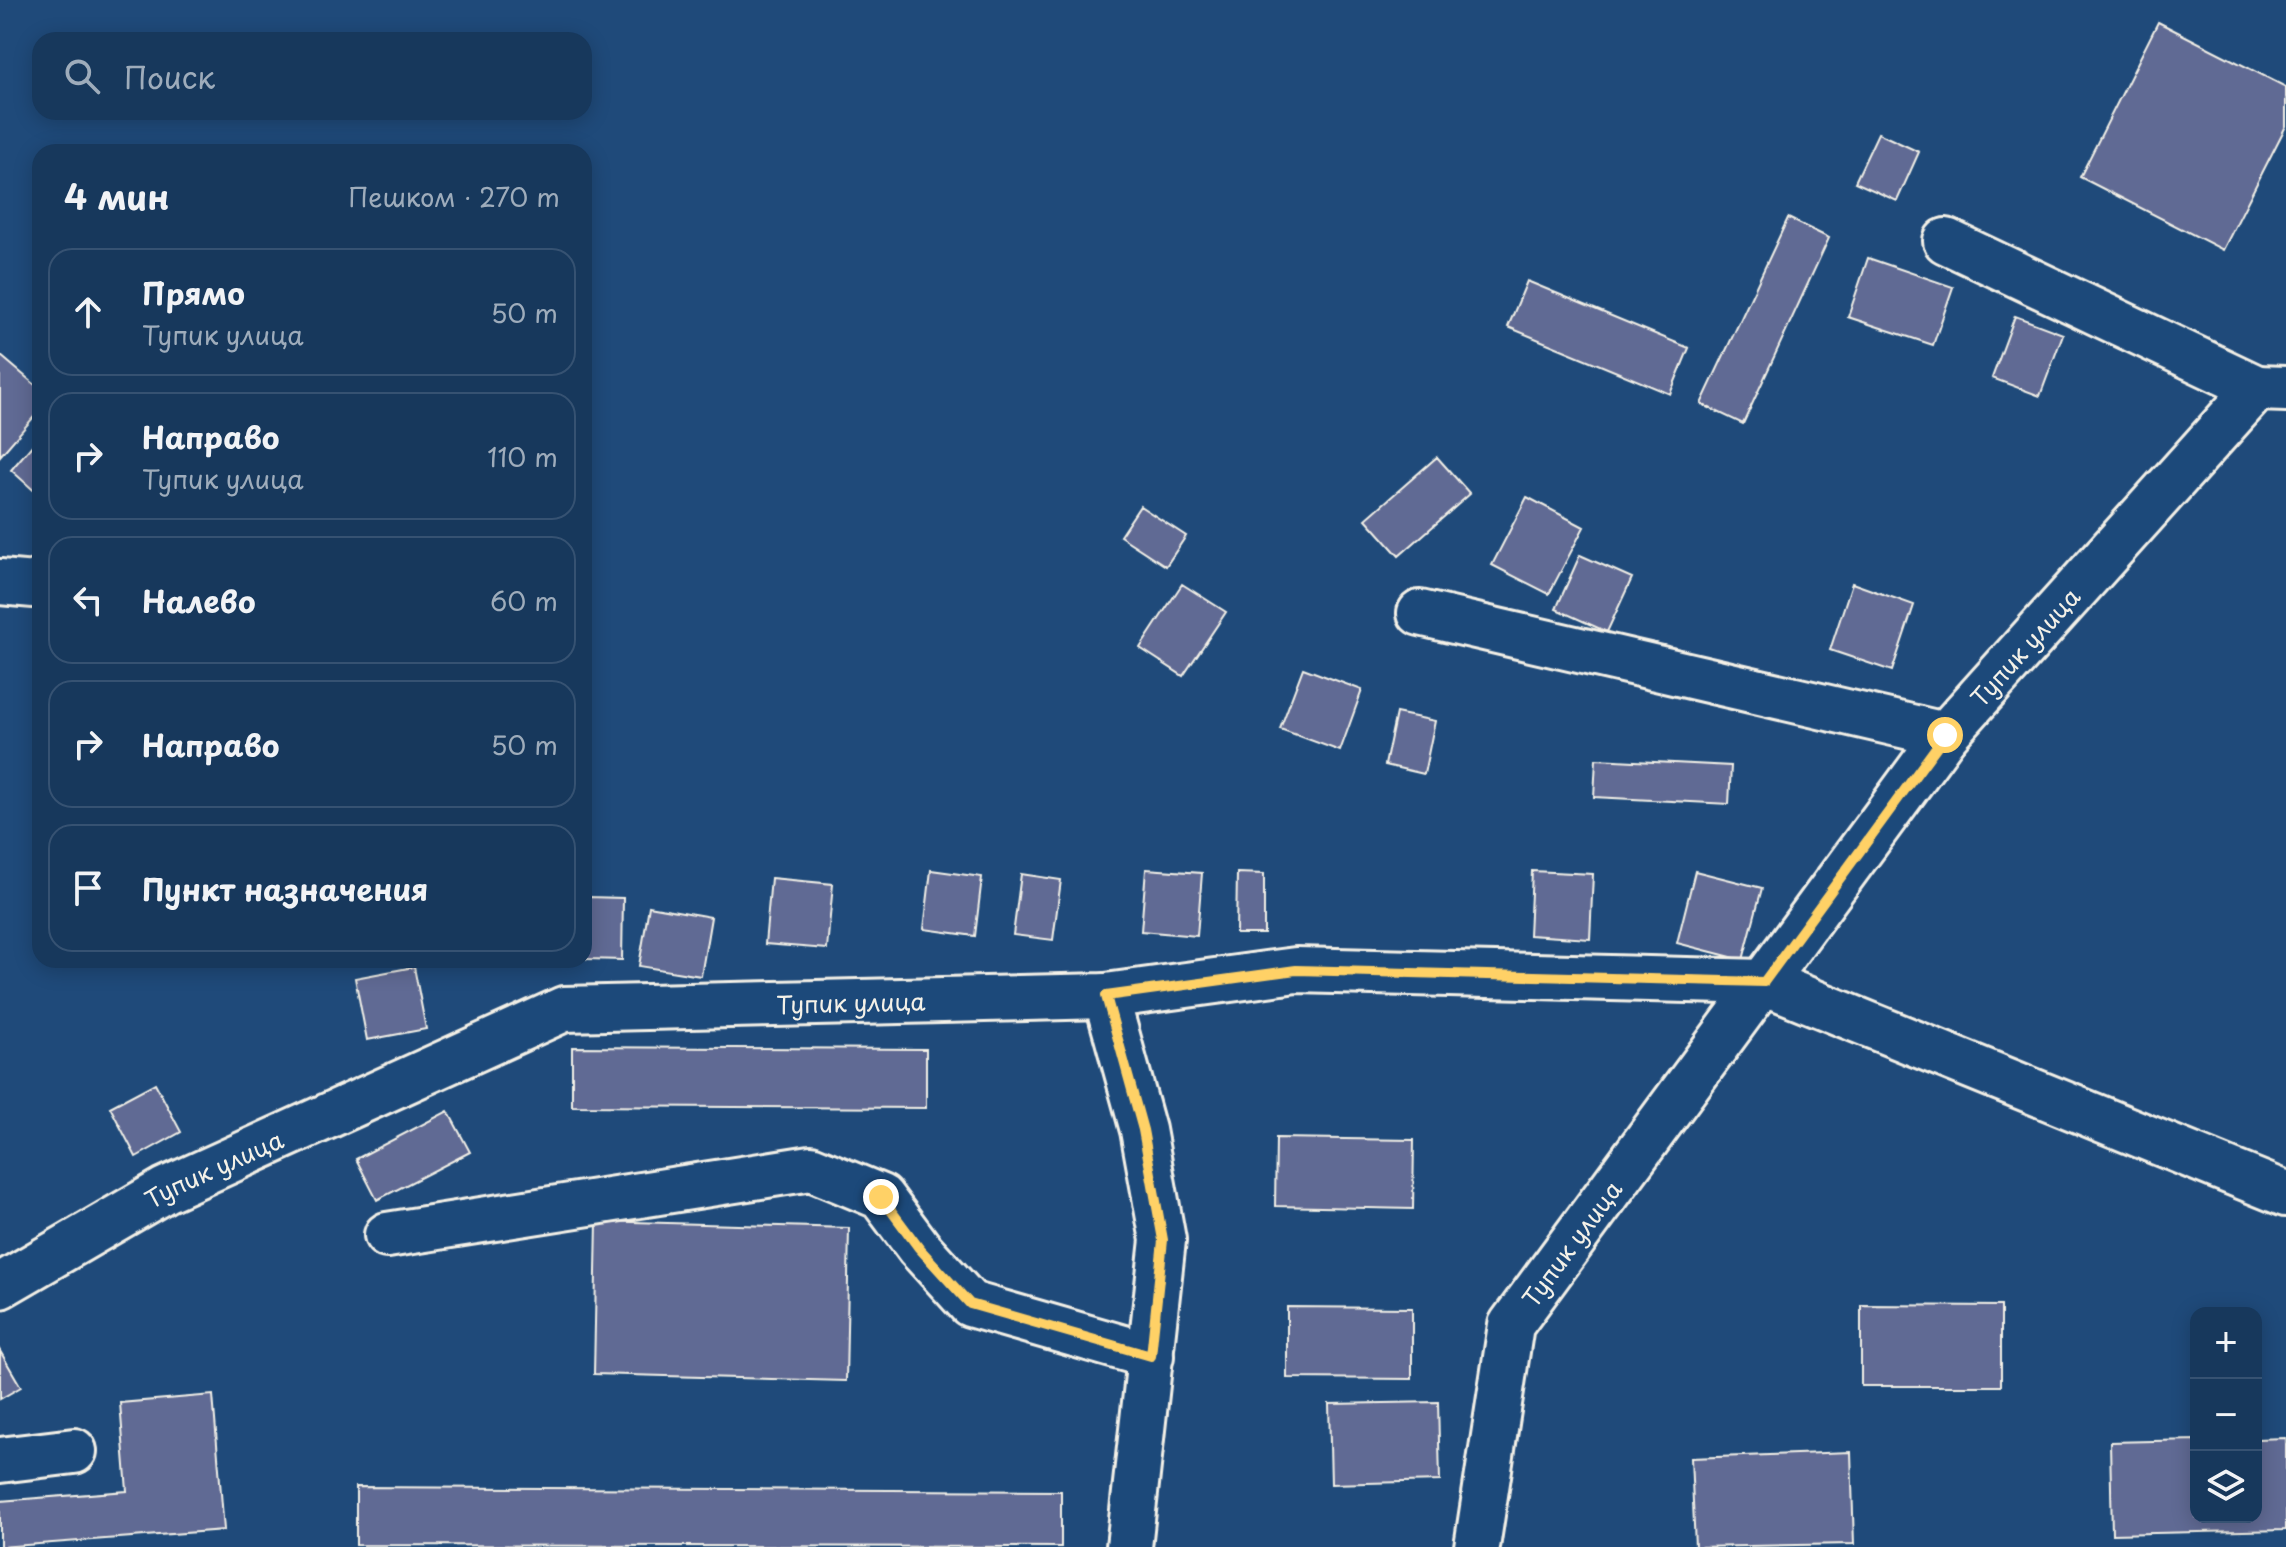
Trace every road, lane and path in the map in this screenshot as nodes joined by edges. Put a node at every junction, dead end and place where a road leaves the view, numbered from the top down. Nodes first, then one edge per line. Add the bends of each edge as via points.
1 (1946, 241) dead end
2 (2272, 388) edge
3 (0, 582) edge
4 (32, 585) edge
5 (1420, 613) dead end
6 (1945, 735) junction
7 (1764, 982) junction
8 (1106, 996) junction
9 (2286, 1194) edge
10 (387, 1235) dead end
11 (0, 1286) edge
12 (1151, 1356) junction
13 (74, 1451) dead end
14 (0, 1460) edge
15 (1129, 1547) edge
16 (1477, 1547) edge

1 - 2 street
2 - 6 street, Тупик улица
3 - 4 street
5 - 6 street
6 - 7 street, Тупик улица
7 - 8 street, Тупик улица via 1296,970
7 - 9 street, Тупик улица
7 - 16 street, Тупик улица via 1511,1325
8 - 11 street, Тупик улица via 564,1009 165,1190
8 - 12 street via 1143,1130 1163,1240
10 - 12 street via 811,1168 881,1197 970,1304
12 - 15 street
13 - 14 street

